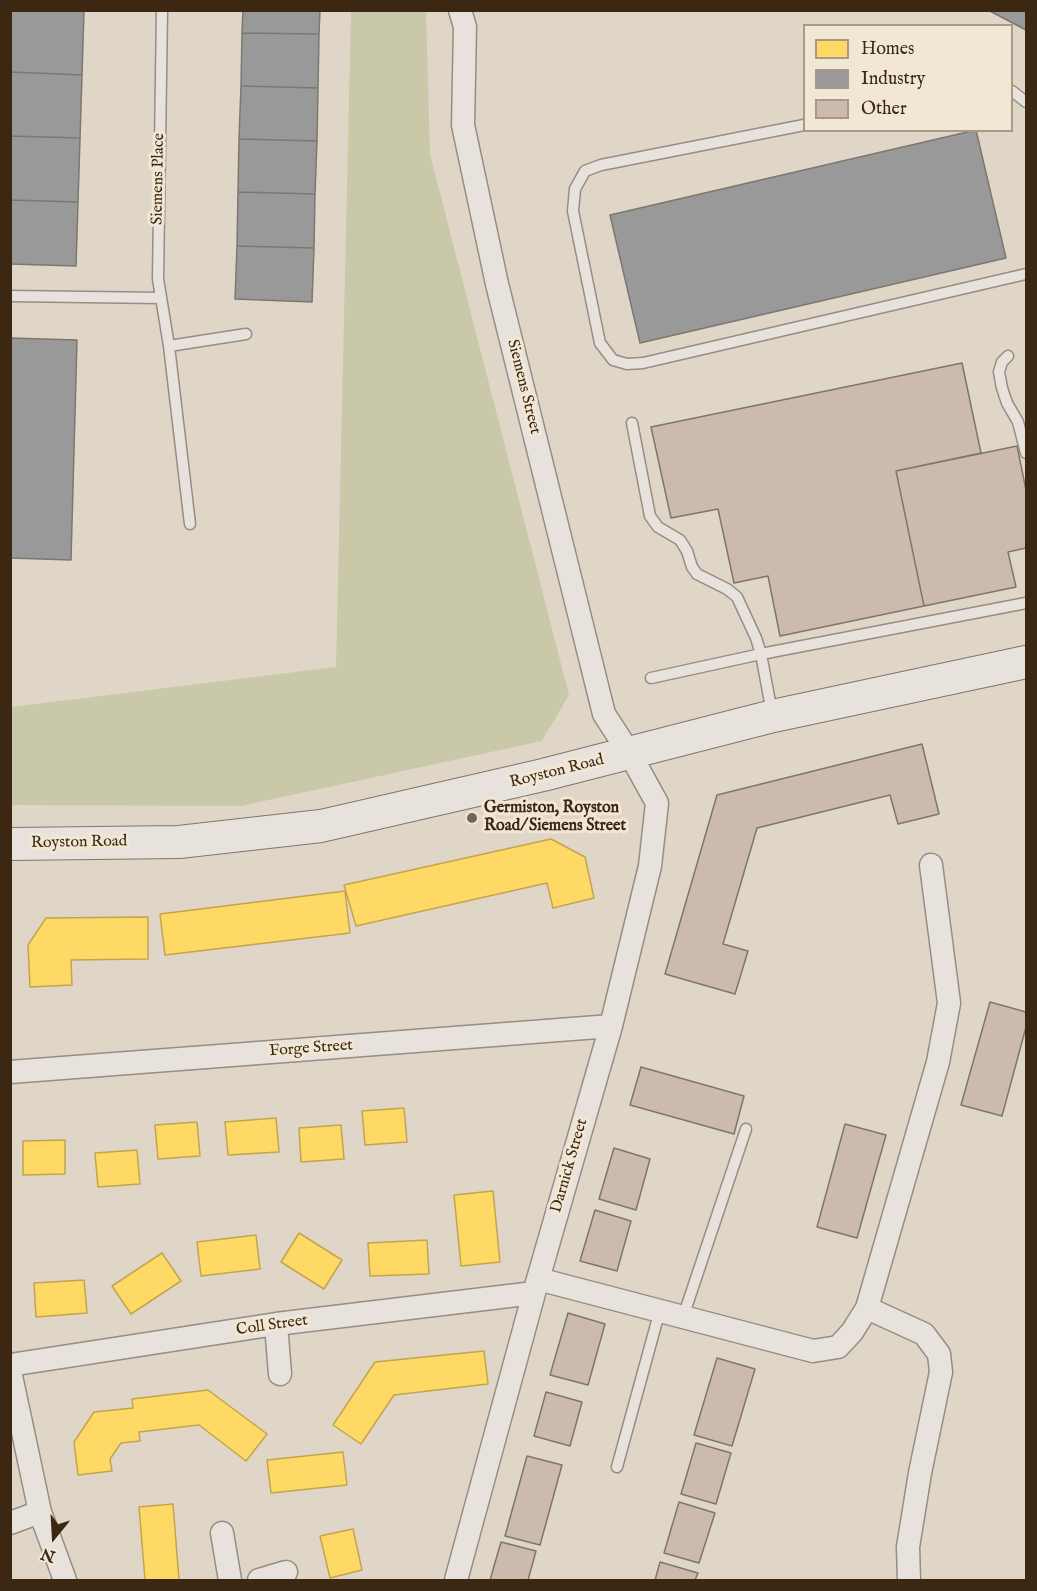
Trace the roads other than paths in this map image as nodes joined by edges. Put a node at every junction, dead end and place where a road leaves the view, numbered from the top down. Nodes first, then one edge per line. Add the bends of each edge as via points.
1 (162, 10) edge
2 (460, 10) edge
3 (1013, 92) edge
4 (1026, 102) edge
5 (803, 125) edge
6 (1026, 274) edge
7 (10, 296) edge
8 (161, 298) junction
9 (246, 334) dead end
10 (169, 346) junction
11 (1008, 356) dead end
12 (632, 423) dead end
13 (1026, 453) edge
14 (190, 524) dead end
15 (1026, 603) edge
16 (761, 654) junction
17 (1026, 662) edge
18 (651, 678) dead end
19 (773, 716) junction
20 (630, 754) junction
21 (10, 844) edge
22 (931, 865) dead end
23 (611, 1026) junction
24 (10, 1072) edge
25 (746, 1129) dead end
26 (536, 1286) junction
27 (867, 1308) junction
28 (660, 1310) junction
29 (683, 1317) junction
30 (276, 1324) junction
31 (10, 1365) edge
32 (10, 1371) edge
33 (280, 1374) dead end
34 (616, 1467) dead end
35 (40, 1512) junction
36 (10, 1523) edge
37 (222, 1533) dead end
38 (286, 1572) dead end
39 (65, 1581) edge
40 (230, 1581) edge
41 (259, 1581) edge
42 (456, 1581) edge
43 (909, 1581) edge

1 - 8 lane, Siemens Place via 158,279
2 - 20 street, Siemens Street via 465,27 463,125 497,284 604,714
3 - 4 lane
5 - 6 lane via 585,171 575,189 573,211 600,343 613,360 643,363
7 - 8 lane
8 - 10 lane, Siemens Place
9 - 10 lane
10 - 14 lane, Siemens Place
11 - 13 lane via 999,372
12 - 16 lane via 650,516 658,527 680,540 697,574 737,597
15 - 16 lane
16 - 18 lane
16 - 19 lane
17 - 19 street, Royston Road
19 - 20 street, Royston Road
20 - 21 street, Royston Road via 321,826 179,842
20 - 23 street, Darnick Street via 657,802 650,866
22 - 27 street via 949,1003 938,1062
23 - 24 street, Forge Street
23 - 26 street, Darnick Street
25 - 29 lane
26 - 28 street
26 - 30 street, Coll Street via 488,1298
26 - 42 street, Darnick Street
27 - 29 street via 838,1347 813,1351
27 - 43 street via 924,1334 939,1354 941,1372 908,1547
28 - 29 street
28 - 34 lane
30 - 31 street, Coll Street
30 - 33 street
32 - 35 street
35 - 36 street
35 - 39 street
37 - 40 street
38 - 41 street

